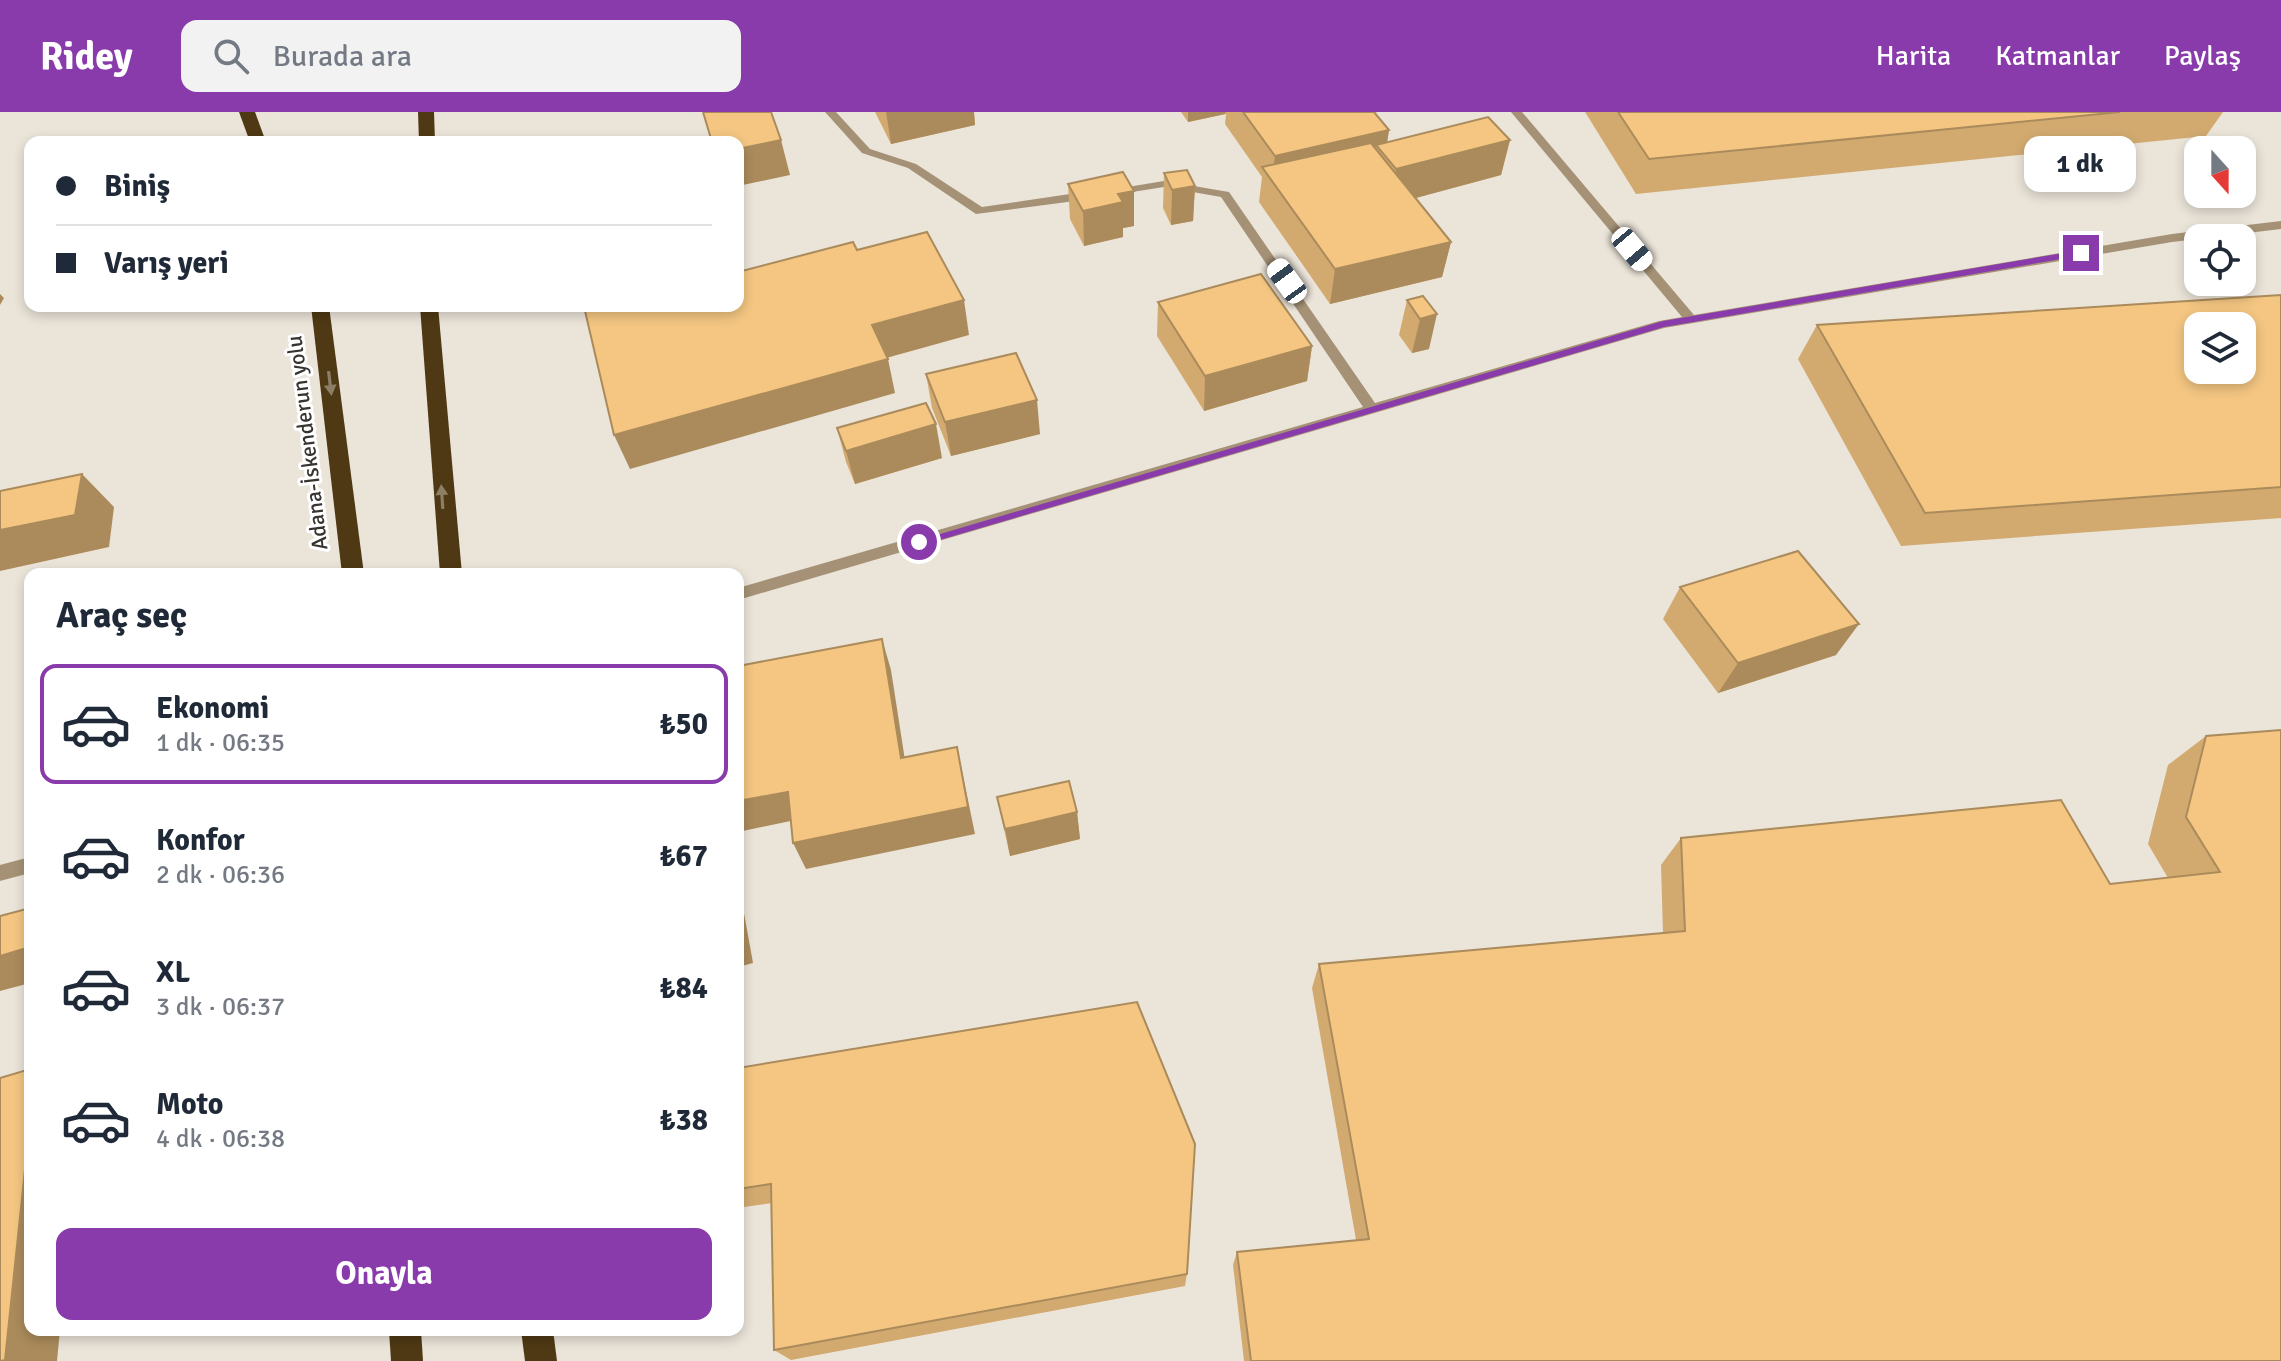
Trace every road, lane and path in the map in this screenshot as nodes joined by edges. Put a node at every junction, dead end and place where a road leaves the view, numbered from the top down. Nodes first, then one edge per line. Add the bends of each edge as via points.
1 (247, 112) edge
2 (426, 112) edge
3 (830, 112) edge
4 (1516, 112) edge
5 (256, 136) edge
6 (427, 136) edge
7 (2281, 225) edge
8 (321, 312) edge
9 (429, 312) edge
10 (1690, 318) junction
11 (1372, 409) junction
12 (352, 568) edge
13 (451, 568) edge
14 (744, 592) edge
15 (24, 867) edge
16 (0, 873) edge
17 (405, 1336) edge
18 (538, 1336) edge
19 (407, 1361) edge
20 (541, 1361) edge

1 - 5 highway
2 - 6 highway
3 - 11 lane via 866,151 912,166 980,211 1164,184 1225,194
4 - 10 lane
7 - 10 lane via 2172,238
8 -> 12 highway, Adana-İskenderun yolu
13 -> 9 highway
10 - 11 lane
11 - 14 lane
15 - 16 lane
17 - 19 highway
18 - 20 highway

